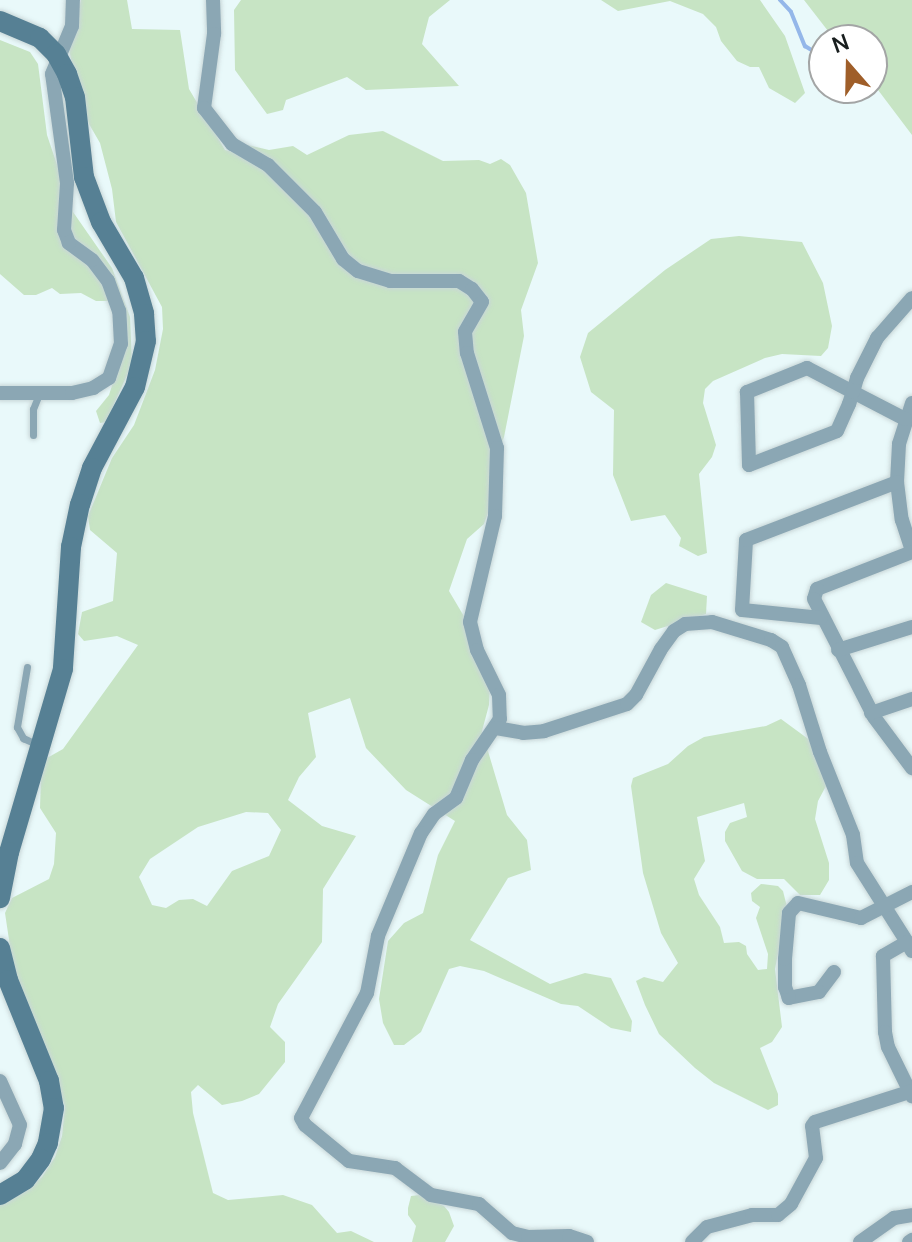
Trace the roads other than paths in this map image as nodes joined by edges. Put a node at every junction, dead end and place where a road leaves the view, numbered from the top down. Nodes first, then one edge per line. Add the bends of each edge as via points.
1 (73, 0) edge
2 (213, 0) edge
3 (0, 21) edge
4 (57, 56) junction
5 (912, 298) edge
6 (40, 392) junction
7 (853, 392) junction
8 (0, 393) edge
9 (912, 403) edge
10 (905, 419) junction
11 (33, 435) dead end
12 (897, 482) junction
13 (912, 551) edge
14 (821, 618) junction
15 (912, 627) edge
16 (838, 650) junction
17 (27, 667) dead end
18 (912, 699) edge
19 (871, 713) junction
20 (496, 728) junction
21 (43, 747) junction
22 (912, 768) edge
23 (912, 892) edge
24 (0, 898) edge
25 (886, 903) junction
26 (910, 946) edge
27 (0, 948) edge
28 (834, 972) dead end
29 (0, 1081) edge
30 (911, 1093) edge
31 (0, 1163) edge
32 (0, 1195) edge
33 (911, 1212) edge
34 (587, 1242) edge
35 (692, 1242) edge
36 (860, 1242) edge

1 - 4 street via 70,32
2 - 20 street via 214,34 202,103 232,144 268,165 315,212 343,259 358,271 390,281 459,281 482,302 465,332 476,389 497,448 495,516 470,622 499,695
3 - 4 street via 33,33
4 - 6 street via 52,74 67,183 64,230 69,243 106,277 119,311 121,338 115,367 104,383 78,392
4 - 21 street via 75,97 89,192 134,278 146,341 139,378 92,468 80,504 71,547 63,669
5 - 7 street via 877,338
6 - 8 street
6 - 11 lane via 33,409
7 - 7 street via 837,431 749,465 747,392 807,368
7 - 10 street
9 - 10 street
10 - 12 street
12 - 13 street
12 - 14 street via 746,540 742,610
13 - 14 street via 817,589 814,599
14 - 16 street
15 - 16 street
16 - 19 street
17 - 21 lane via 17,727 23,738
18 - 19 street
19 - 22 street
20 - 25 street via 544,731 627,704 674,631 685,624 712,622 771,640 782,647 799,685 853,835 857,863
20 - 34 street via 472,760 456,798 434,814 421,833 378,936 367,993 301,1118 349,1161 395,1168 431,1195 479,1204 512,1233
21 - 24 street
23 - 25 street
25 - 26 street
25 - 28 street via 861,918 798,903 789,913 789,998 819,992
26 - 30 street via 883,956 888,1047
27 - 32 street via 54,1108 41,1159 25,1180
29 - 31 street via 20,1125 15,1144
30 - 35 street via 815,1122 816,1158 791,1204 778,1215 752,1215 707,1227
33 - 36 street

